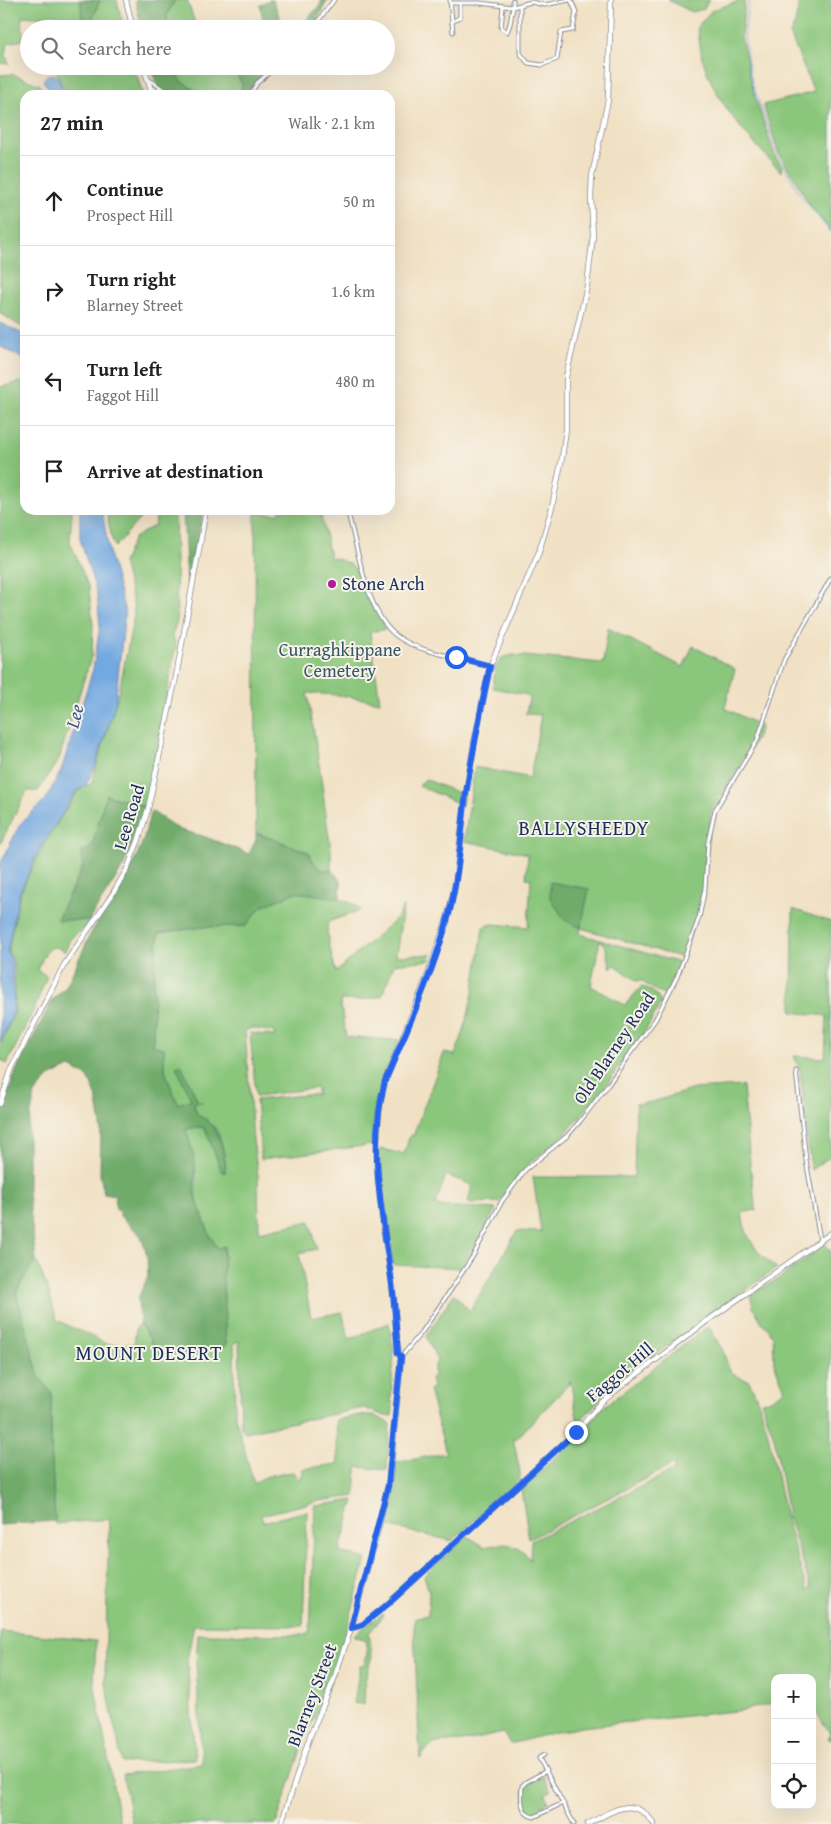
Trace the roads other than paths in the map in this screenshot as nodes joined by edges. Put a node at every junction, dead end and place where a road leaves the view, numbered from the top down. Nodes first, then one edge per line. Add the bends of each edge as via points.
1 (126, 0) edge
2 (334, 0) edge
3 (513, 0) edge
4 (570, 0) edge
5 (611, 0) edge
6 (450, 2) edge
7 (460, 3) junction
8 (503, 6) junction
9 (520, 6) junction
10 (512, 7) junction
11 (131, 20) edge
12 (319, 20) edge
13 (452, 22) junction
14 (453, 32) dead end
15 (145, 75) edge
16 (266, 75) edge
17 (146, 78) junction
18 (151, 90) edge
19 (164, 90) edge
20 (253, 90) edge
21 (205, 515) edge
22 (348, 515) edge
23 (831, 578) edge
24 (490, 666) junction
25 (796, 1071) dead end
26 (0, 1104) edge
27 (831, 1233) edge
28 (820, 1240) junction
29 (401, 1357) junction
30 (351, 1628) junction
31 (544, 1755) dead end
32 (546, 1771) junction
33 (563, 1803) junction
34 (281, 1824) edge
35 (574, 1824) edge
36 (588, 1824) edge
37 (654, 1824) edge

1 - 11 street
2 - 12 street
3 - 10 street
4 - 9 street via 544,4 531,2
4 - 9 street via 576,12 573,30 561,32 556,60 542,65 528,64 520,54
5 - 24 street, Blarney Street via 608,100 592,176 593,236 587,286 566,378 566,429 562,458 539,552
6 - 7 street
6 - 13 street
7 - 8 street
7 - 13 street via 460,17
8 - 10 street
8 - 10 street via 501,28 507,32
9 - 10 street
13 - 14 street
15 - 17 street
16 - 20 street
17 - 18 street
17 - 19 street
21 - 26 street, Lee Road via 174,686 138,842 112,895 60,972 12,1068
22 - 24 street via 371,600 392,631 422,648
23 - 29 street, Old Blarney Road via 784,660 757,741 715,810 699,918 677,977 655,1020 581,1120 567,1136 525,1170 502,1201 457,1282
24 - 29 street, Blarney Street via 448,916 385,1081 378,1113 376,1156
25 - 28 street via 806,1160
27 - 28 street, Faggot Hill
28 - 30 street, Faggot Hill via 615,1390 576,1432 388,1604 362,1625
29 - 30 street, Blarney Street via 388,1486
30 - 34 street, Blarney Street
31 - 32 street via 539,1758
32 - 33 street
32 - 33 street via 522,1786 524,1811 534,1817
33 - 35 street
36 - 37 street via 617,1809 631,1807 645,1813

